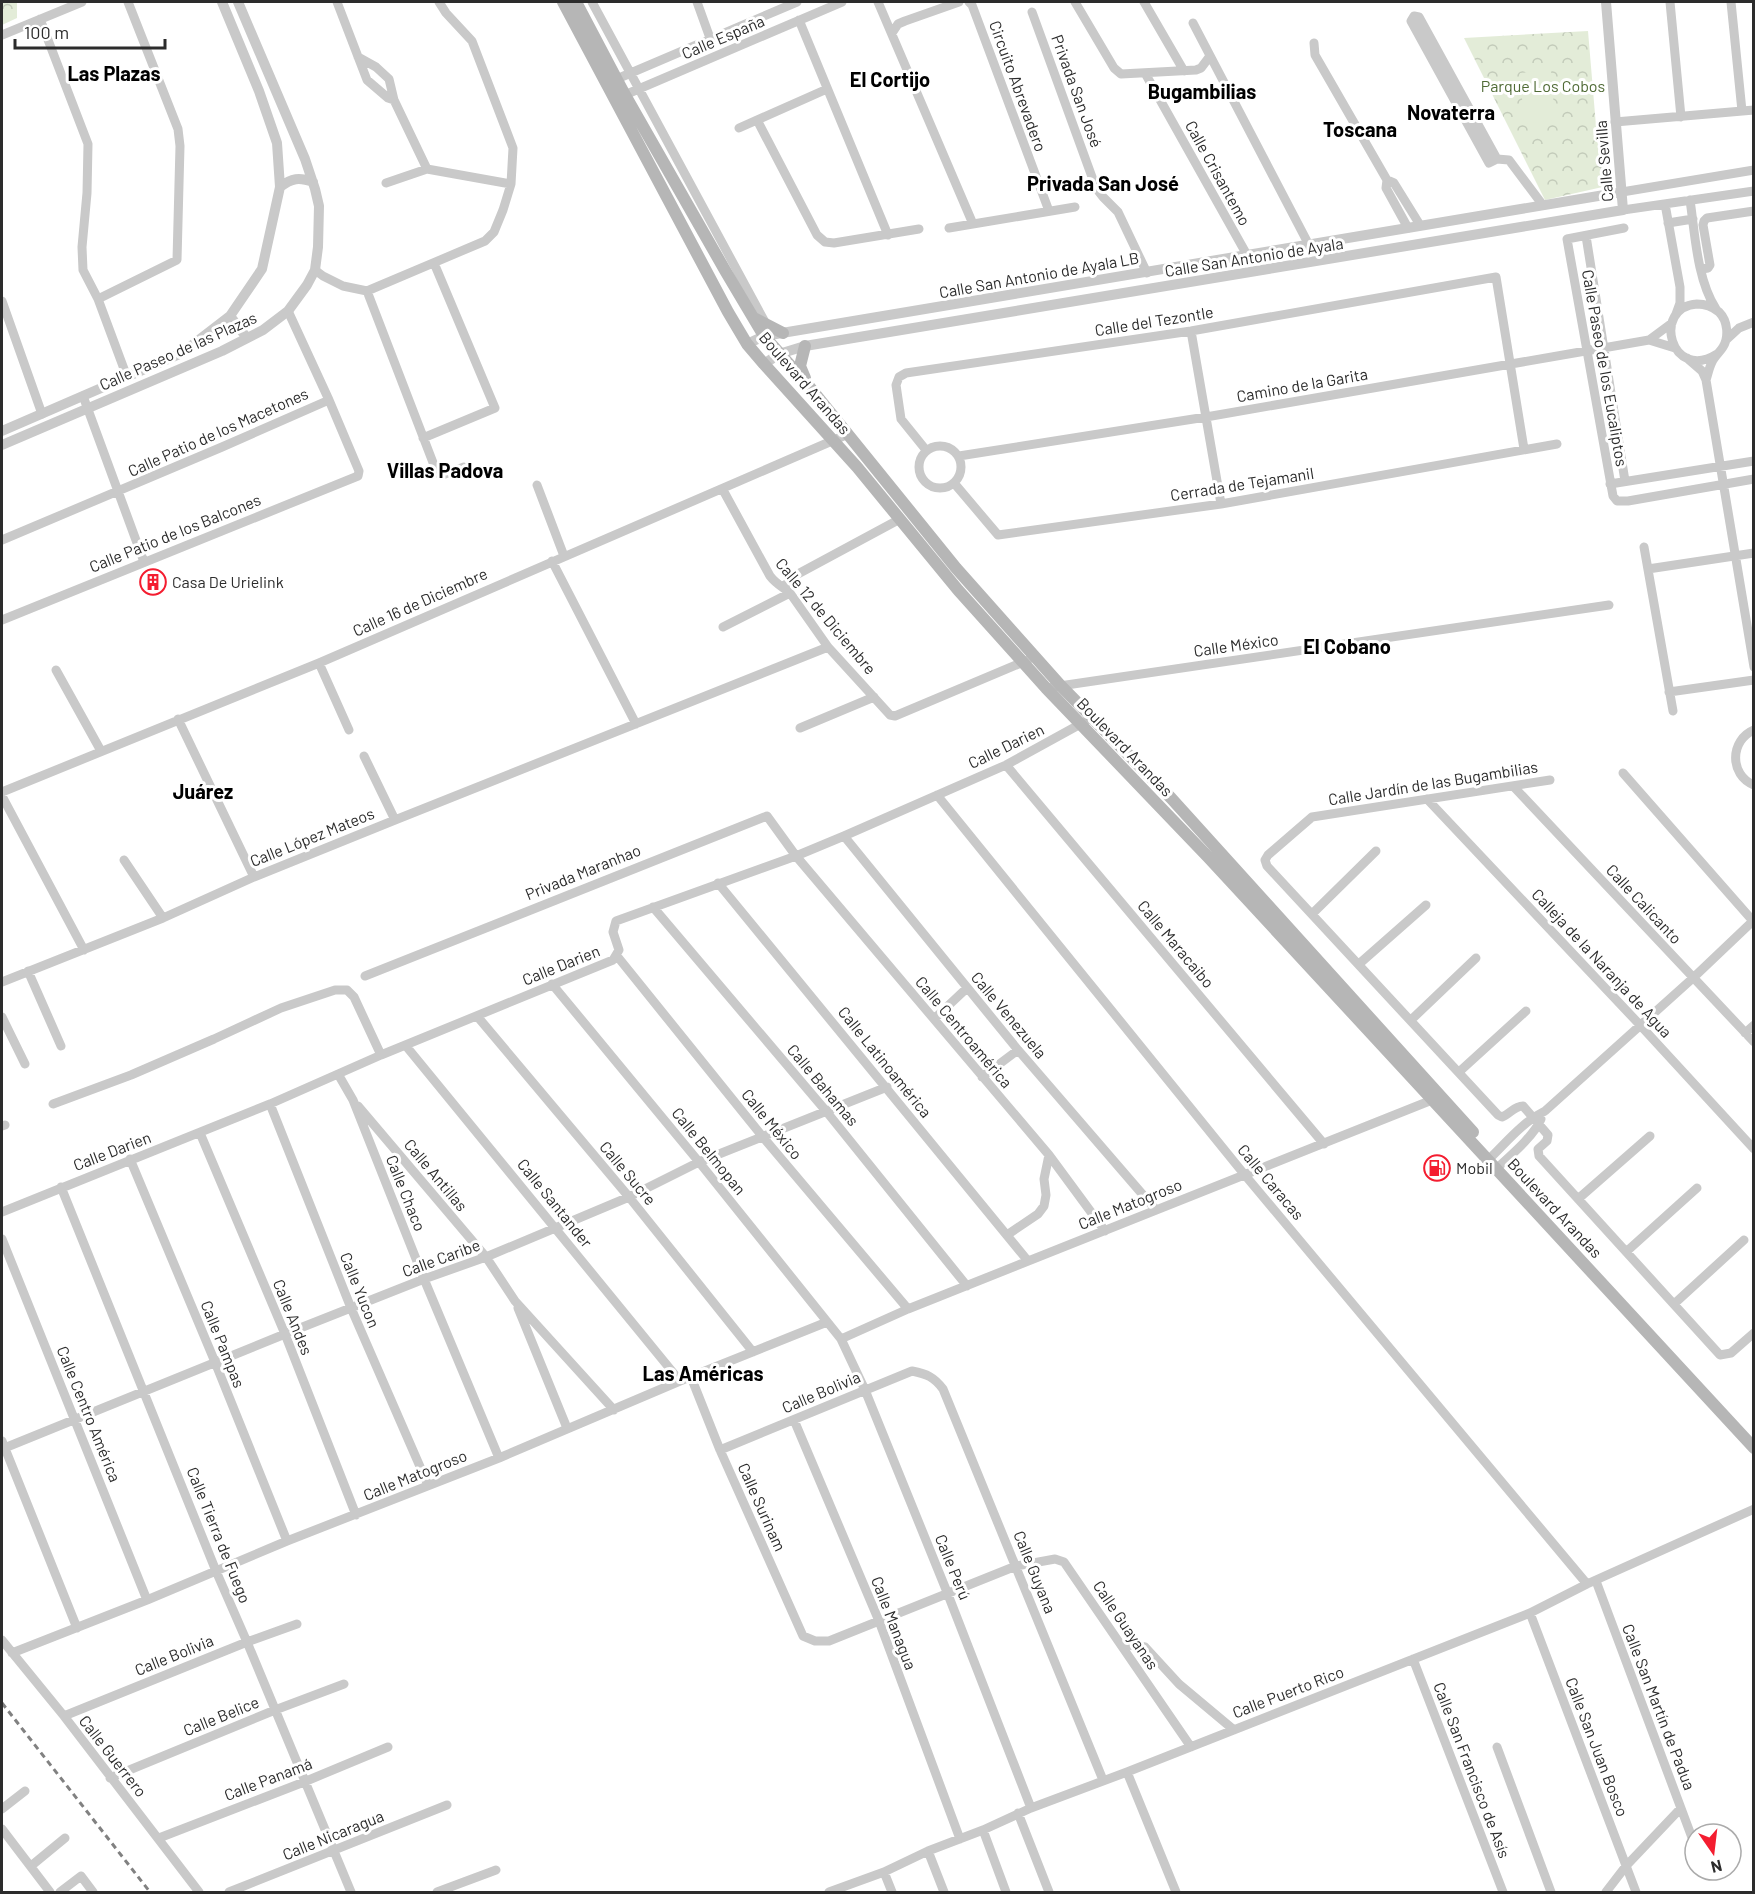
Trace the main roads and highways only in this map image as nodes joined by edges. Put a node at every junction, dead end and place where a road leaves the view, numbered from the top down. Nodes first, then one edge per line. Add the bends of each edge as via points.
1 (563, 2) edge
2 (576, 2) edge
3 (612, 81) junction
4 (620, 97) junction
5 (727, 252) road end
6 (726, 272) junction
7 (765, 330) junction
8 (783, 333) road end
9 (806, 346) road end
10 (808, 385) junction
11 (1028, 659) junction
12 (1086, 721) junction
13 (1495, 1162) junction
14 (1754, 1439) edge
15 (1754, 1448) edge

1 - 3 main road, Boulevard Arandas
2 - 3 main road, Boulevard Arandas
3 - 4 main road, Boulevard Arandas
4 - 6 main road, Boulevard Arandas
4 - 11 main road, Boulevard Arandas via 747,344 958,590
5 - 6 main road
6 - 7 main road, Boulevard Arandas via 753,318
7 - 8 main road
7 - 10 main road, Boulevard Arandas via 779,354
9 - 10 main road via 800,366
10 - 11 main road, Boulevard Arandas
11 - 12 main road, Boulevard Arandas via 1061,686
11 - 12 main road, Boulevard Arandas via 1046,688
12 - 13 main road, Boulevard Arandas via 1432,1100
12 - 13 main road, Boulevard Arandas via 1122,746 1172,798
13 - 14 main road, Boulevard Arandas
13 - 15 main road, Boulevard Arandas

